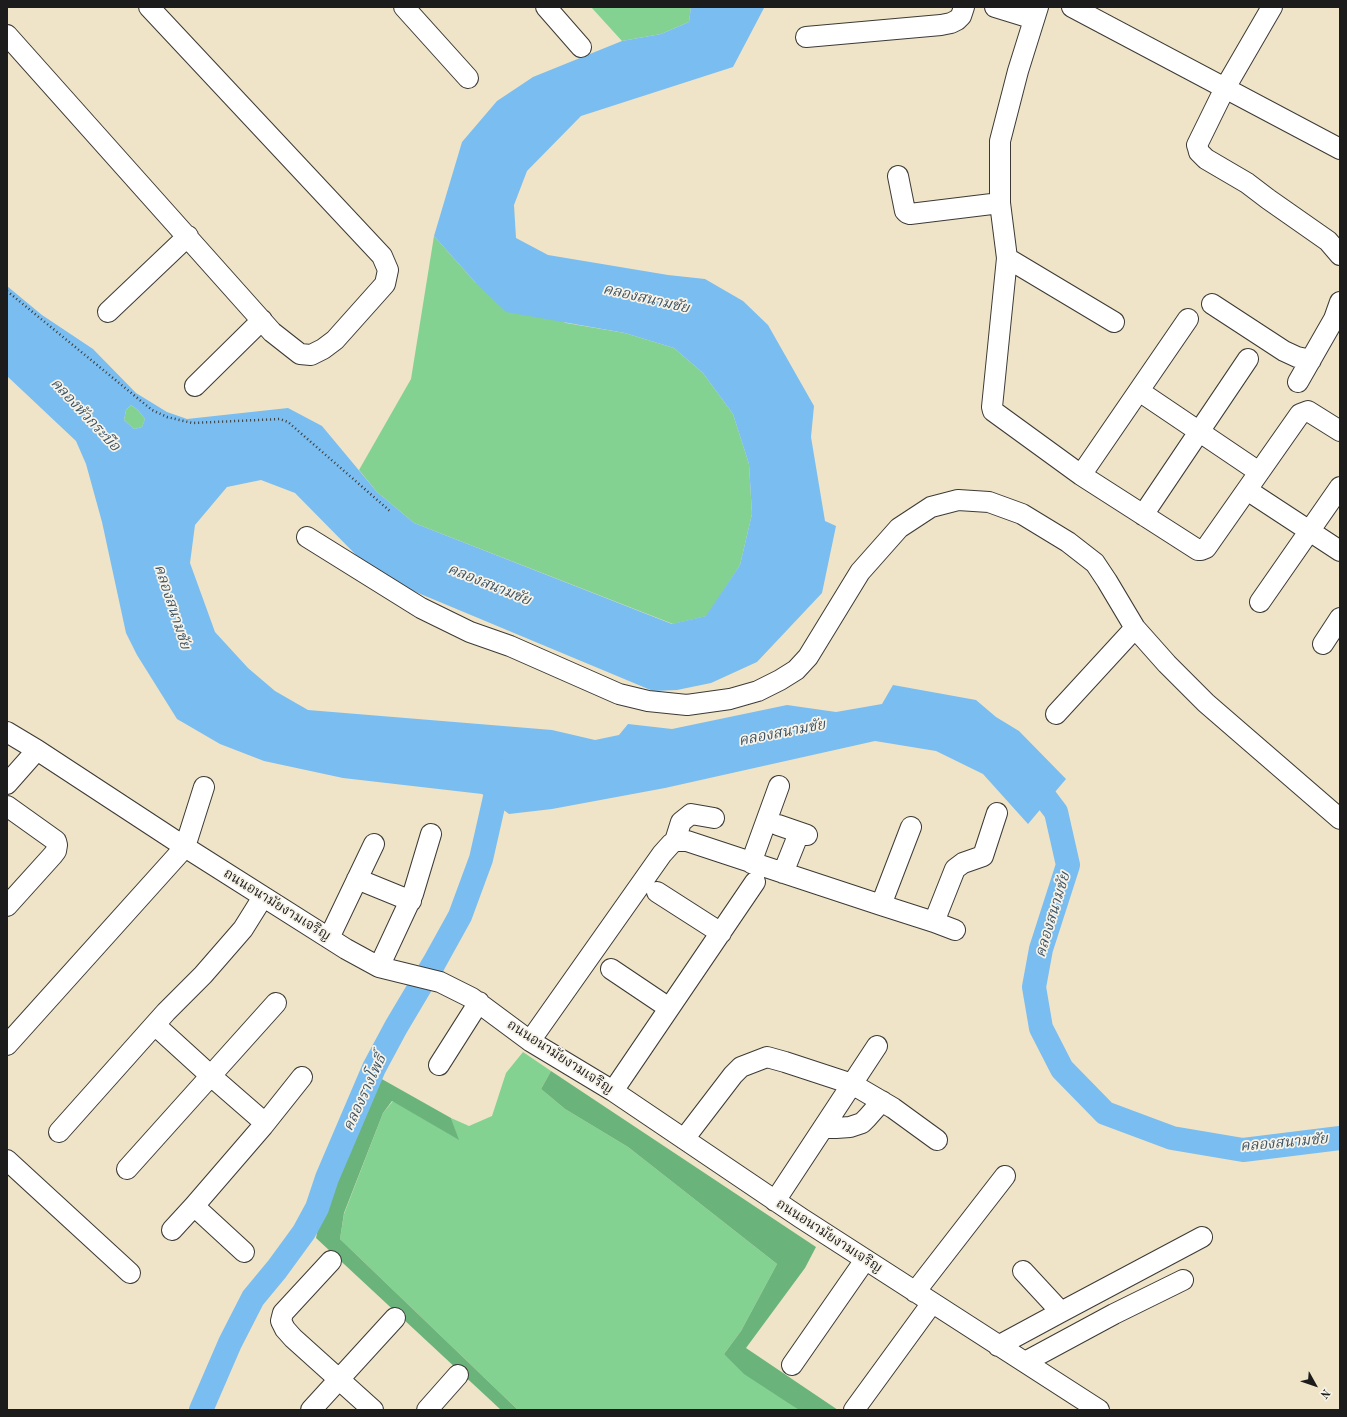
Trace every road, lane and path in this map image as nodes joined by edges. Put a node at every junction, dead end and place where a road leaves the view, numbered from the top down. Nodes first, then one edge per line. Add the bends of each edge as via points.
1 (149, 7) edge
2 (404, 7) edge
3 (546, 7) edge
4 (964, 7) edge
5 (995, 7) edge
6 (1072, 7) edge
7 (1272, 7) edge
8 (1036, 13) edge
9 (7, 35) edge
10 (806, 37) dead end
11 (581, 48) dead end
12 (468, 78) dead end
13 (1225, 88) junction
14 (1340, 149) edge
15 (898, 176) dead end
16 (1000, 203) junction
17 (188, 236) junction
18 (1340, 255) edge
19 (1007, 258) junction
20 (7, 291) edge
21 (1340, 302) edge
22 (1212, 304) dead end
23 (108, 312) dead end
24 (1188, 319) dead end
25 (262, 320) junction
26 (1114, 322) dead end
27 (1248, 358) dead end
28 (1310, 360) junction
29 (1298, 382) dead end
30 (195, 386) dead end
31 (1139, 391) junction
32 (1199, 431) junction
33 (1340, 431) edge
34 (1259, 472) junction
35 (1081, 475) junction
36 (1340, 487) edge
37 (1246, 490) junction
38 (391, 512) dead end
39 (1143, 515) junction
40 (1310, 532) junction
41 (307, 537) dead end
42 (1340, 551) edge
43 (1260, 602) dead end
44 (1340, 618) edge
45 (1135, 628) junction
46 (1323, 644) dead end
47 (1056, 714) dead end
48 (7, 732) edge
49 (37, 750) junction
50 (7, 784) edge
51 (779, 786) dead end
52 (204, 787) dead end
53 (7, 806) edge
54 (997, 812) dead end
55 (714, 818) dead end
56 (1340, 819) edge
57 (778, 824) dead end
58 (911, 827) dead end
59 (431, 834) dead end
60 (675, 841) junction
61 (374, 844) dead end
62 (185, 847) junction
63 (751, 863) junction
64 (783, 873) junction
65 (357, 878) junction
66 (755, 882) dead end
67 (657, 892) dead end
68 (263, 897) junction
69 (411, 901) junction
70 (881, 905) junction
71 (7, 906) edge
72 (934, 922) junction
73 (955, 930) dead end
74 (721, 933) junction
75 (329, 938) junction
76 (379, 967) junction
77 (612, 969) dead end
78 (479, 1002) junction
79 (276, 1003) dead end
80 (669, 1008) junction
81 (155, 1025) junction
82 (530, 1041) junction
83 (7, 1045) edge
84 (877, 1046) dead end
85 (439, 1065) dead end
86 (211, 1076) junction
87 (302, 1077) dead end
88 (852, 1084) junction
89 (613, 1092) junction
90 (882, 1101) junction
91 (265, 1123) junction
92 (823, 1128) junction
93 (59, 1132) dead end
94 (684, 1139) junction
95 (937, 1140) dead end
96 (7, 1160) edge
97 (127, 1170) dead end
98 (1005, 1176) dead end
99 (775, 1201) junction
100 (194, 1206) junction
101 (172, 1230) dead end
102 (1202, 1237) dead end
103 (244, 1252) dead end
104 (865, 1260) junction
105 (331, 1261) dead end
106 (1023, 1270) dead end
107 (130, 1272) dead end
108 (1183, 1280) dead end
109 (915, 1292) junction
110 (932, 1303) junction
111 (1061, 1312) junction
112 (395, 1318) dead end
113 (998, 1346) junction
114 (1024, 1362) junction
115 (792, 1365) dead end
116 (458, 1375) dead end
117 (340, 1378) junction
118 (311, 1410) edge
119 (374, 1410) edge
120 (427, 1410) edge
121 (854, 1410) edge
122 (1099, 1410) edge

1 - 25 street via 382,256 388,270 385,284 335,340 311,355 300,354 272,332
2 - 12 street
3 - 11 street
4 - 10 street via 961,16 952,23
5 - 8 street
6 - 13 street
7 - 13 street
8 - 16 street via 1000,141
9 - 17 street
13 - 14 street
13 - 18 street via 1197,144 1198,152 1247,183 1328,241
15 - 16 street via 905,212 910,214
16 - 19 street
17 - 23 street
17 - 25 street
19 - 26 street
19 - 35 street via 993,410 995,414
20 - 38 path via 152,410 167,417 192,423 280,419 288,422
21 - 28 street via 1334,319
22 - 28 street via 1284,350
24 - 31 street
25 - 30 street
27 - 32 street
28 - 29 street
31 - 32 street
31 - 35 street
32 - 34 street
32 - 39 street
33 - 34 street via 1308,411 1300,414
34 - 37 street
35 - 39 street
36 - 40 street
37 - 39 street via 1204,550 1198,550
37 - 40 street
40 - 42 street
40 - 43 street
41 - 45 street via 432,614 619,694 648,701 687,705 730,698 758,691 796,670 808,657 860,572 899,528 931,507 958,500 989,502 1022,514 1068,542 1095,563
44 - 46 street
45 - 47 street
45 - 56 street via 1206,703
48 - 49 street, ถนนอนามัยงามเจริญ
49 - 50 street
49 - 62 street, ถนนอนามัยงามเจริญ
51 - 63 street
52 - 62 street
53 - 71 street via 56,841 57,845 53,855
54 - 72 street via 983,856 963,863 955,869
55 - 60 street via 691,814 681,822
57 - 64 street via 803,834
58 - 70 street
59 - 69 street
60 - 63 street via 687,841
60 - 82 street via 662,854
61 - 65 street
62 - 68 street, ถนนอนามัยงามเจริญ
62 - 83 street
63 - 64 street
64 - 70 street
65 - 69 street
65 - 75 street
66 - 74 street
67 - 74 street
68 - 75 street, ถนนอนามัยงามเจริญ
68 - 81 street via 243,929
69 - 76 street
70 - 72 street
72 - 73 street
74 - 80 street
75 - 76 street, ถนนอนามัยงามเจริญ
76 - 78 street, ถนนอนามัยงามเจริญ via 430,978
77 - 80 street
78 - 82 street, ถนนอนามัยงามเจริญ
78 - 85 street
79 - 86 street
80 - 89 street
81 - 86 street
81 - 93 street
82 - 89 street, ถนนอนามัยงามเจริญ
84 - 88 street
86 - 91 street
86 - 97 street
87 - 91 street
88 - 90 street
88 - 92 street
88 - 94 street via 767,1057 751,1062 733,1075
89 - 94 street, ถนนอนามัยงามเจริญ
90 - 92 street via 862,1123 850,1127
90 - 95 street
91 - 100 street
92 - 99 street
94 - 99 street, ถนนอนามัยงามเจริญ
96 - 107 street
98 - 109 street
99 - 104 street, ถนนอนามัยงามเจริญ
100 - 101 street
100 - 103 street
102 - 111 street
104 - 109 street, ถนนอนามัยงามเจริญ
104 - 115 street
105 - 117 street via 283,1313 281,1321 293,1338
106 - 111 street
108 - 114 street
109 - 110 street, ถนนอนามัยงามเจริญ
110 - 113 street, ถนนอนามัยงามเจริญ
110 - 121 street
111 - 113 street
112 - 117 street
113 - 114 street, ถนนอนามัยงามเจริญ
114 - 122 street, ถนนอนามัยงามเจริญ
116 - 120 street
117 - 118 street
117 - 119 street

